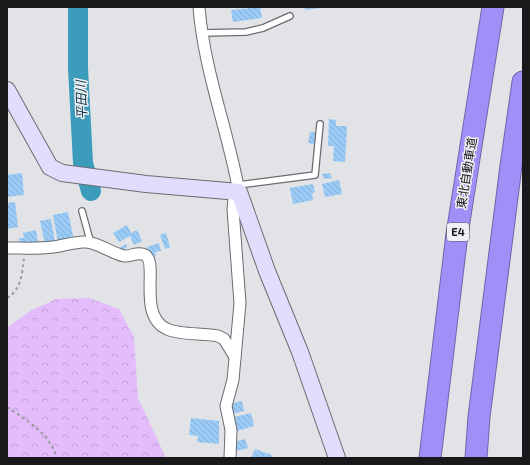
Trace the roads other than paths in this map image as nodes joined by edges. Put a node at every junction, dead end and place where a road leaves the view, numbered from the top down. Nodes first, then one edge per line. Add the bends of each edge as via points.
1 (199, 7) edge
2 (493, 7) edge
3 (290, 16) dead end
4 (202, 33) junction
5 (523, 82) edge
6 (7, 90) edge
7 (320, 124) dead end
8 (238, 189) junction
9 (82, 211) dead end
10 (91, 244) junction
11 (7, 248) edge
12 (236, 357) junction
13 (230, 458) edge
14 (338, 458) edge
15 (430, 458) edge
16 (476, 458) edge

1 - 4 street
2 - 15 highway, 東北自動車道 / E4 via 458,234
3 - 4 lane via 263,28 246,32
4 - 8 street via 206,58 231,148
5 - 16 highway via 479,417
6 - 8 street via 50,167 72,175
7 - 8 lane via 315,175
8 - 12 street via 233,208 240,304
8 - 14 street
9 - 10 lane
10 - 11 street via 86,242 52,248
10 - 12 street via 125,256 146,255 150,271 149,294 152,310 160,325 168,330 218,336 224,339
12 - 13 street via 226,406 231,430

